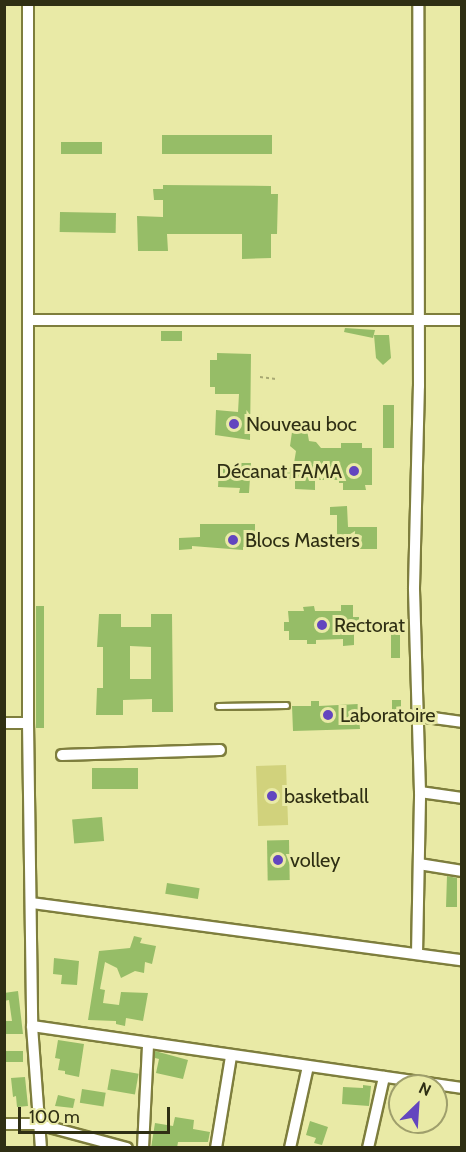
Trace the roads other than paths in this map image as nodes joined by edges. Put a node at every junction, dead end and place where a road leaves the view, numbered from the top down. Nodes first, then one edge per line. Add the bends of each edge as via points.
1 (28, 4) edge
2 (418, 4) edge
3 (28, 320) junction
4 (462, 320) edge
5 (420, 321) junction
6 (286, 705) dead end
7 (218, 706) dead end
8 (419, 716) junction
9 (462, 722) edge
10 (4, 723) edge
11 (28, 723) junction
12 (220, 750) dead end
13 (62, 755) dead end
14 (420, 792) junction
15 (462, 798) edge
16 (419, 864) junction
17 (462, 871) edge
18 (32, 903) junction
19 (417, 954) junction
20 (462, 960) edge
21 (32, 1026) junction
22 (148, 1044) junction
23 (231, 1056) junction
24 (308, 1066) junction
25 (384, 1077) junction
26 (462, 1089) edge
27 (4, 1124) edge
28 (38, 1124) junction
29 (41, 1148) edge
30 (127, 1148) edge
31 (143, 1148) edge
32 (216, 1148) edge
33 (290, 1148) edge
34 (368, 1148) edge

1 - 3 street
2 - 5 street
3 - 5 street
3 - 11 street
4 - 5 street
5 - 8 street via 414,588
6 - 7 lane
8 - 9 street
8 - 14 street
10 - 11 street
11 - 18 street
12 - 13 street
14 - 15 street
14 - 16 street
16 - 17 street
16 - 19 street
18 - 19 street
18 - 21 street
19 - 20 street
21 - 22 street
21 - 28 street
22 - 23 street
22 - 31 street
23 - 24 street
23 - 32 street
24 - 25 street
24 - 33 street
25 - 26 street
25 - 34 street
27 - 28 street
28 - 29 street
28 - 30 street

